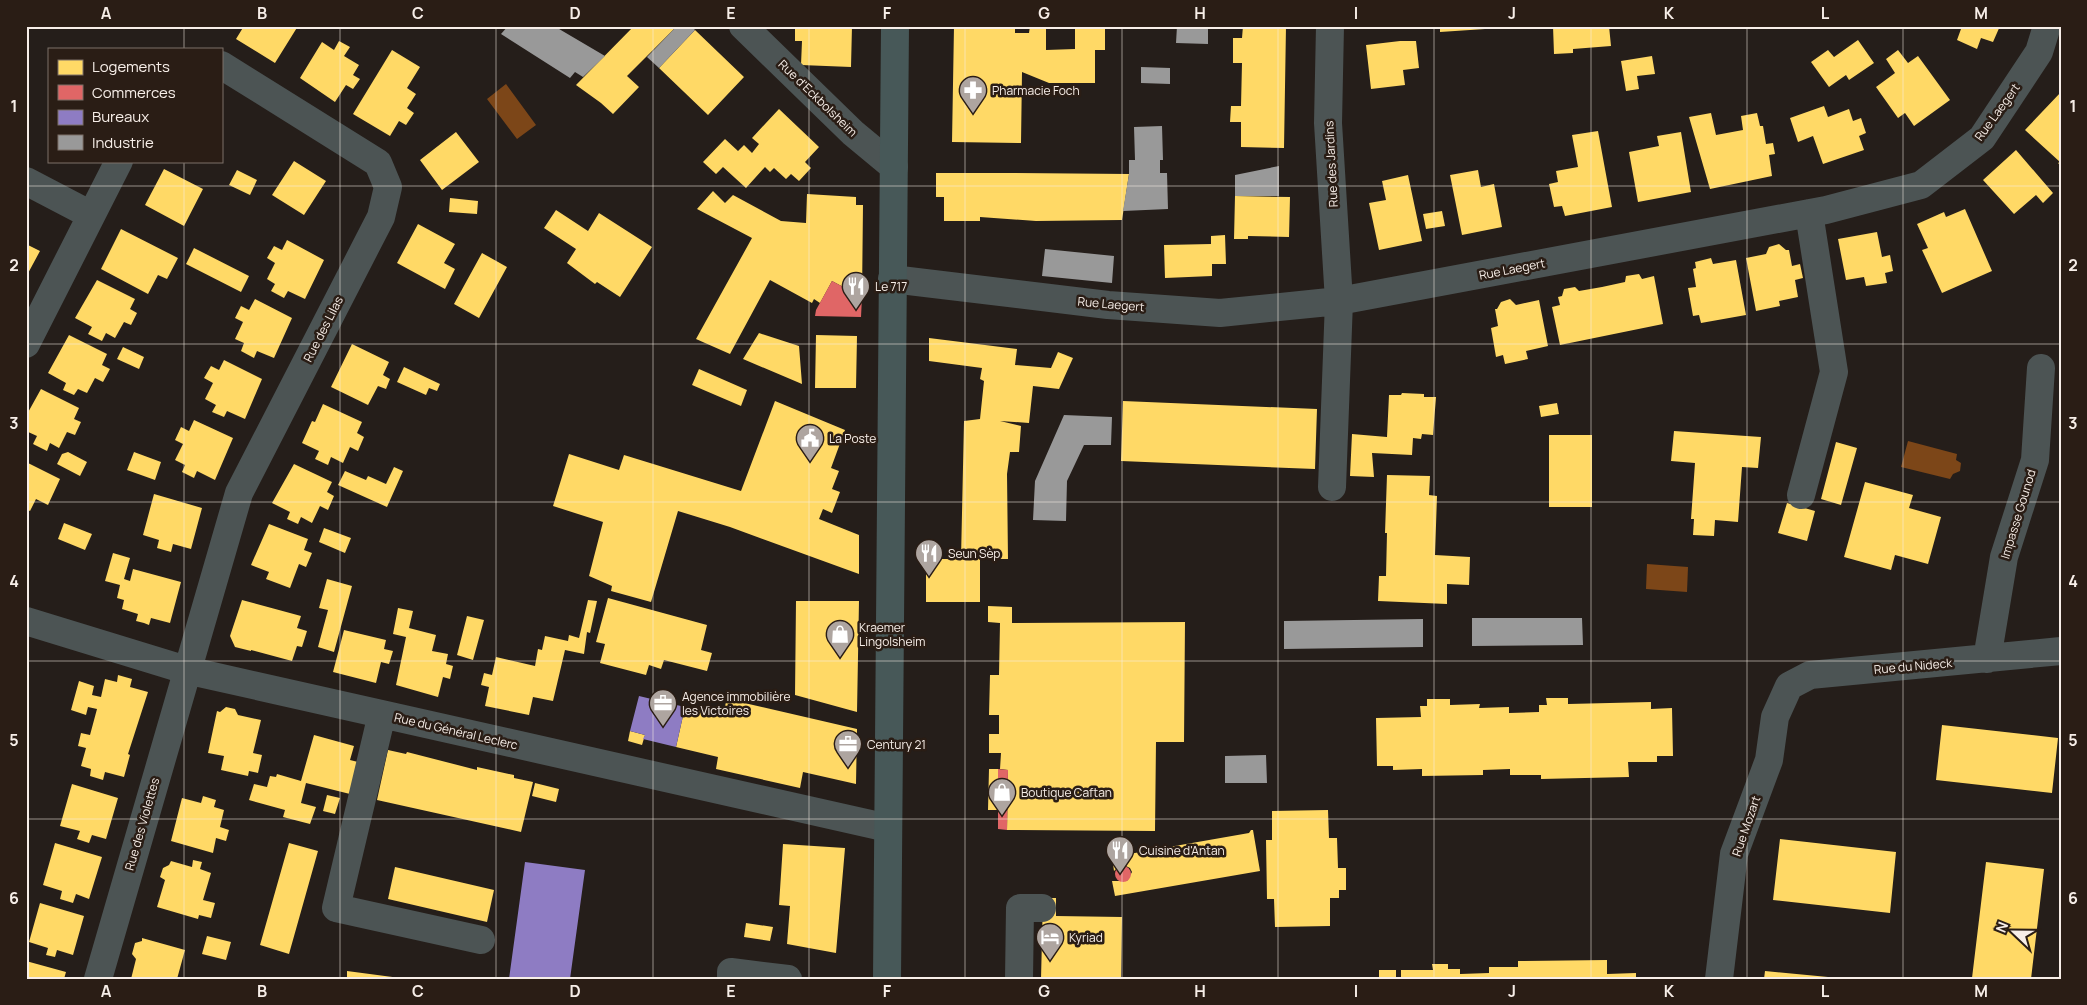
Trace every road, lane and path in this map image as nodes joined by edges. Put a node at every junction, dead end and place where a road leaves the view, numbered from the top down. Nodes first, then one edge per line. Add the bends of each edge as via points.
1 (743, 26) edge
2 (895, 26) edge
3 (1330, 26) edge
4 (2047, 26) edge
5 (222, 66) edge
6 (118, 162) edge
7 (894, 167) junction
8 (26, 181) edge
9 (1809, 213) junction
10 (91, 215) junction
11 (892, 279) junction
12 (1339, 301) junction
13 (26, 344) edge
14 (2040, 368) dead end
15 (1332, 487) dead end
16 (1801, 496) dead end
17 (26, 621) edge
18 (2061, 651) edge
19 (1987, 659) junction
20 (186, 670) junction
21 (1779, 705) joint
22 (382, 714) junction
23 (888, 828) junction
24 (1042, 908) dead end
25 (481, 940) dead end
26 (98, 979) edge
27 (731, 979) edge
28 (788, 979) edge
29 (887, 979) edge
30 (1019, 979) edge
31 (1719, 979) edge

1 - 7 street, Rue d'Eckbolsheim via 853,133
2 - 7 main road
3 - 12 street, Rue des Jardins via 1328,123
4 - 9 street, Rue Laegert via 2039,52 1982,138 1921,185
5 - 20 street, Rue des Lilas via 378,163 388,187 380,217 239,492
6 - 10 street
7 - 11 main road
8 - 10 street
9 - 12 street, Rue Laegert
9 - 16 street via 1834,372
10 - 13 street
11 - 12 street, Rue Laegert via 1108,305 1220,313
11 - 23 main road
12 - 15 street, Rue des Jardins
14 - 19 street, Impasse Gounod via 2035,460 2004,557
17 - 20 street, Rue du Général Leclerc
18 - 19 street, Rue du Nideck
19 - 21 street, Rue du Nideck via 1810,675 1789,686
20 - 22 street, Rue du Général Leclerc
20 - 26 street, Rue des Violettes
21 - 31 street, Rue Mozart via 1769,760 1734,854
22 - 23 street, Rue du Général Leclerc
22 - 25 street via 336,908
23 - 29 main road
24 - 30 street via 1020,908
27 - 28 street via 732,972

